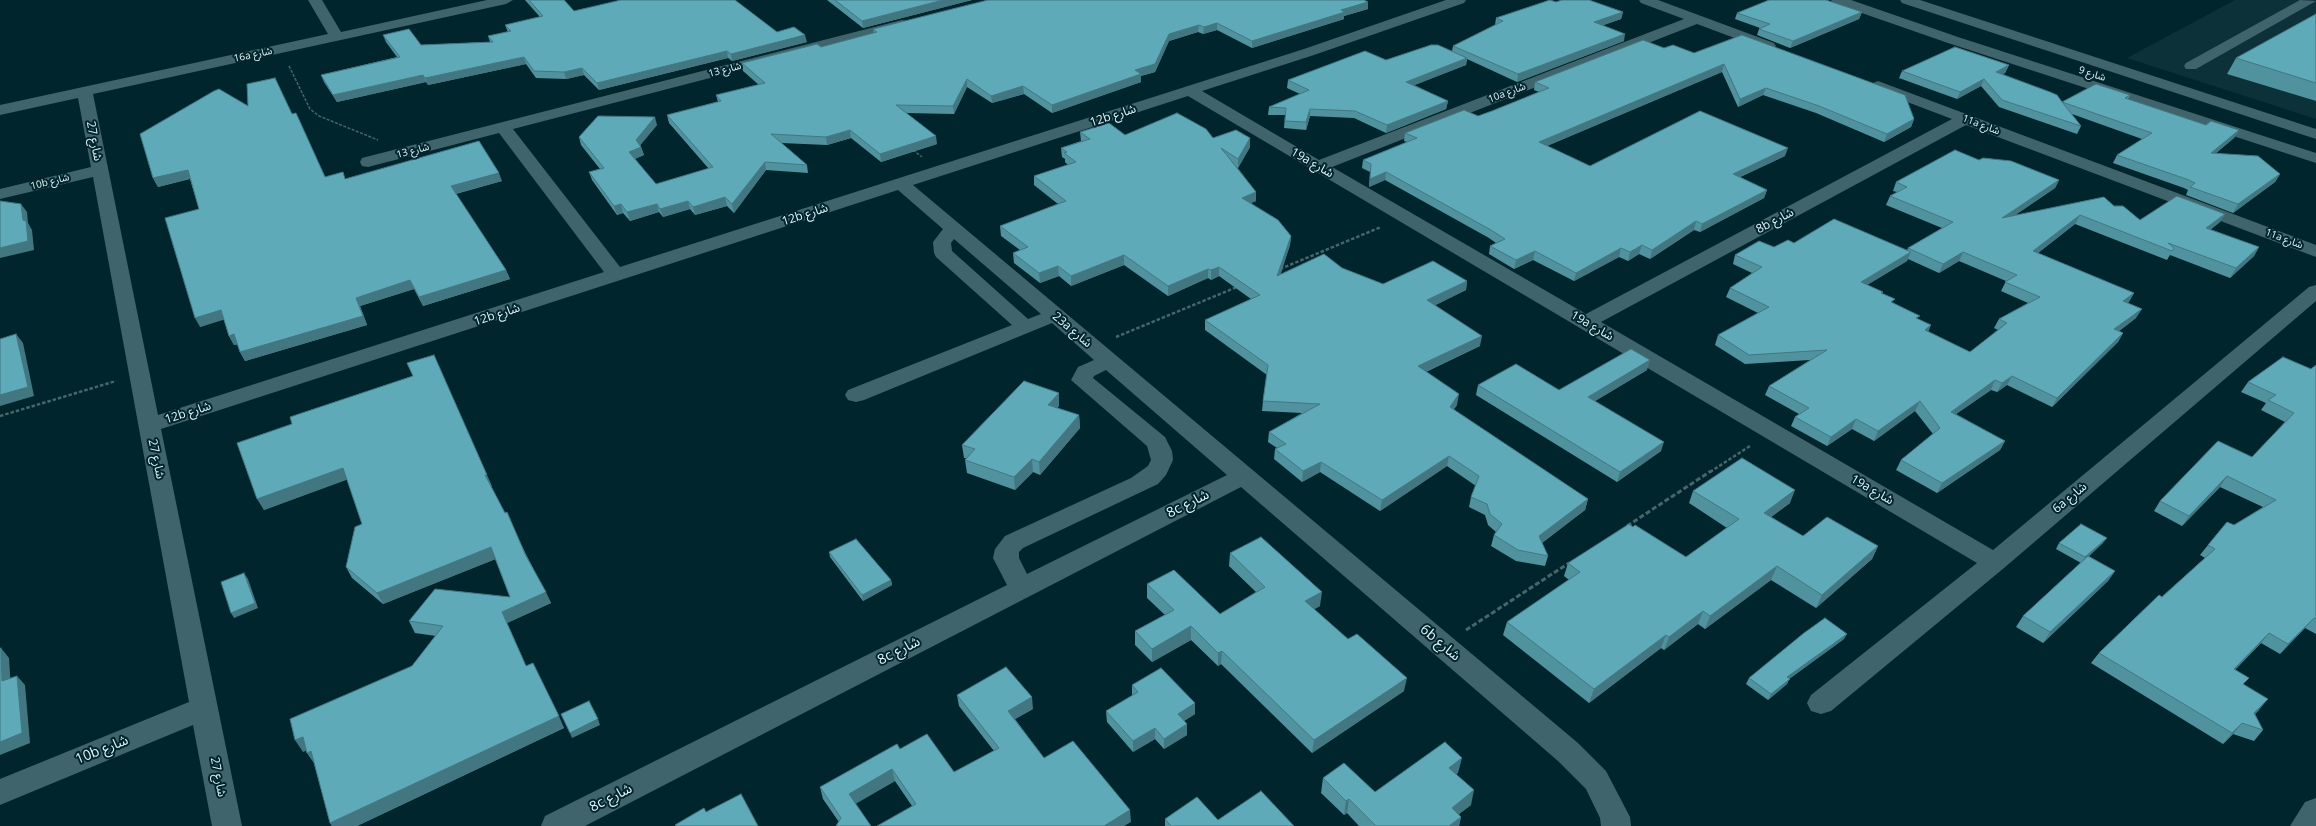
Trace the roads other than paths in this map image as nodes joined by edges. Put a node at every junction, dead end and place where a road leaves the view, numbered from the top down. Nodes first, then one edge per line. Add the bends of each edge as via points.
1 (315, 0) edge
2 (506, 0) edge
3 (1459, 0) edge
4 (1646, 0) edge
5 (1838, 0) edge
6 (1868, 0) edge
7 (1907, 0) edge
8 (2310, 0) edge
9 (2296, 8) junction
10 (2316, 13) edge
11 (1697, 19) junction
12 (917, 20) edge
13 (337, 37) junction
14 (1786, 52) edge
15 (2191, 66) dead end
16 (1861, 80) edge
17 (1190, 91) junction
18 (85, 92) junction
19 (0, 110) edge
20 (1965, 119) junction
21 (503, 127) junction
22 (2316, 134) edge
23 (2316, 148) edge
24 (2316, 158) edge
25 (368, 162) dead end
26 (1318, 166) junction
27 (100, 170) junction
28 (901, 184) junction
29 (0, 194) edge
30 (954, 228) junction
31 (2316, 251) edge
32 (617, 276) junction
33 (2316, 291) edge
34 (1055, 315) junction
35 (1586, 322) junction
36 (1026, 327) junction
37 (1110, 361) junction
38 (856, 396) dead end
39 (150, 425) junction
40 (1243, 476) junction
41 (1995, 562) junction
42 (1022, 588) junction
43 (1821, 703) dead end
44 (204, 708) junction
45 (0, 792) edge
46 (2316, 811) edge
47 (228, 826) edge
48 (556, 826) edge
49 (1616, 826) edge
50 (2305, 826) edge

1 - 13 street
2 - 13 street, 16a شارع
3 - 17 street, 12b شارع
4 - 11 street
5 - 24 street
6 - 23 street, شارع 9
7 - 22 street, شارع 9
8 - 9 street
9 - 10 street
9 - 15 street
11 - 14 street
11 - 26 street, 10a شارع
12 - 21 street, شارع 13
13 - 18 street, 16a شارع
16 - 20 street, 11a شارع
17 - 26 street, 19a شارع
17 - 28 street, 12b شارع
18 - 19 street, 16a شارع
18 - 27 street, شارع 27
20 - 31 street, 11a شارع
20 - 35 street, 8b شارع
21 - 25 street, شارع 13
21 - 32 street
26 - 35 street, 19a شارع
27 - 29 street, 10b شارع
27 - 39 street, شارع 27
28 - 30 street, 23a شارع
28 - 32 street, 12b شارع
30 - 34 street, 23a شارع
30 - 36 street via 942,242 943,253
32 - 39 street, 12b شارع
33 - 41 street, 6a شارع
34 - 36 street
34 - 37 street, 23a شارع
35 - 41 street, 19a شارع
36 - 38 street
37 - 40 street, 23a شارع
37 - 42 street via 1085,372 1082,380 1157,442 1162,460 1158,470 1150,478 1014,542 1007,549 1006,558
39 - 44 street, شارع 27
40 - 42 street, 8c شارع
40 - 49 street, 6b شارع via 1568,752 1596,780 1615,817
41 - 43 street, 6a شارع
42 - 48 street, 8c شارع
44 - 45 street, 10b شارع
44 - 47 street, شارع 27
46 - 50 street

